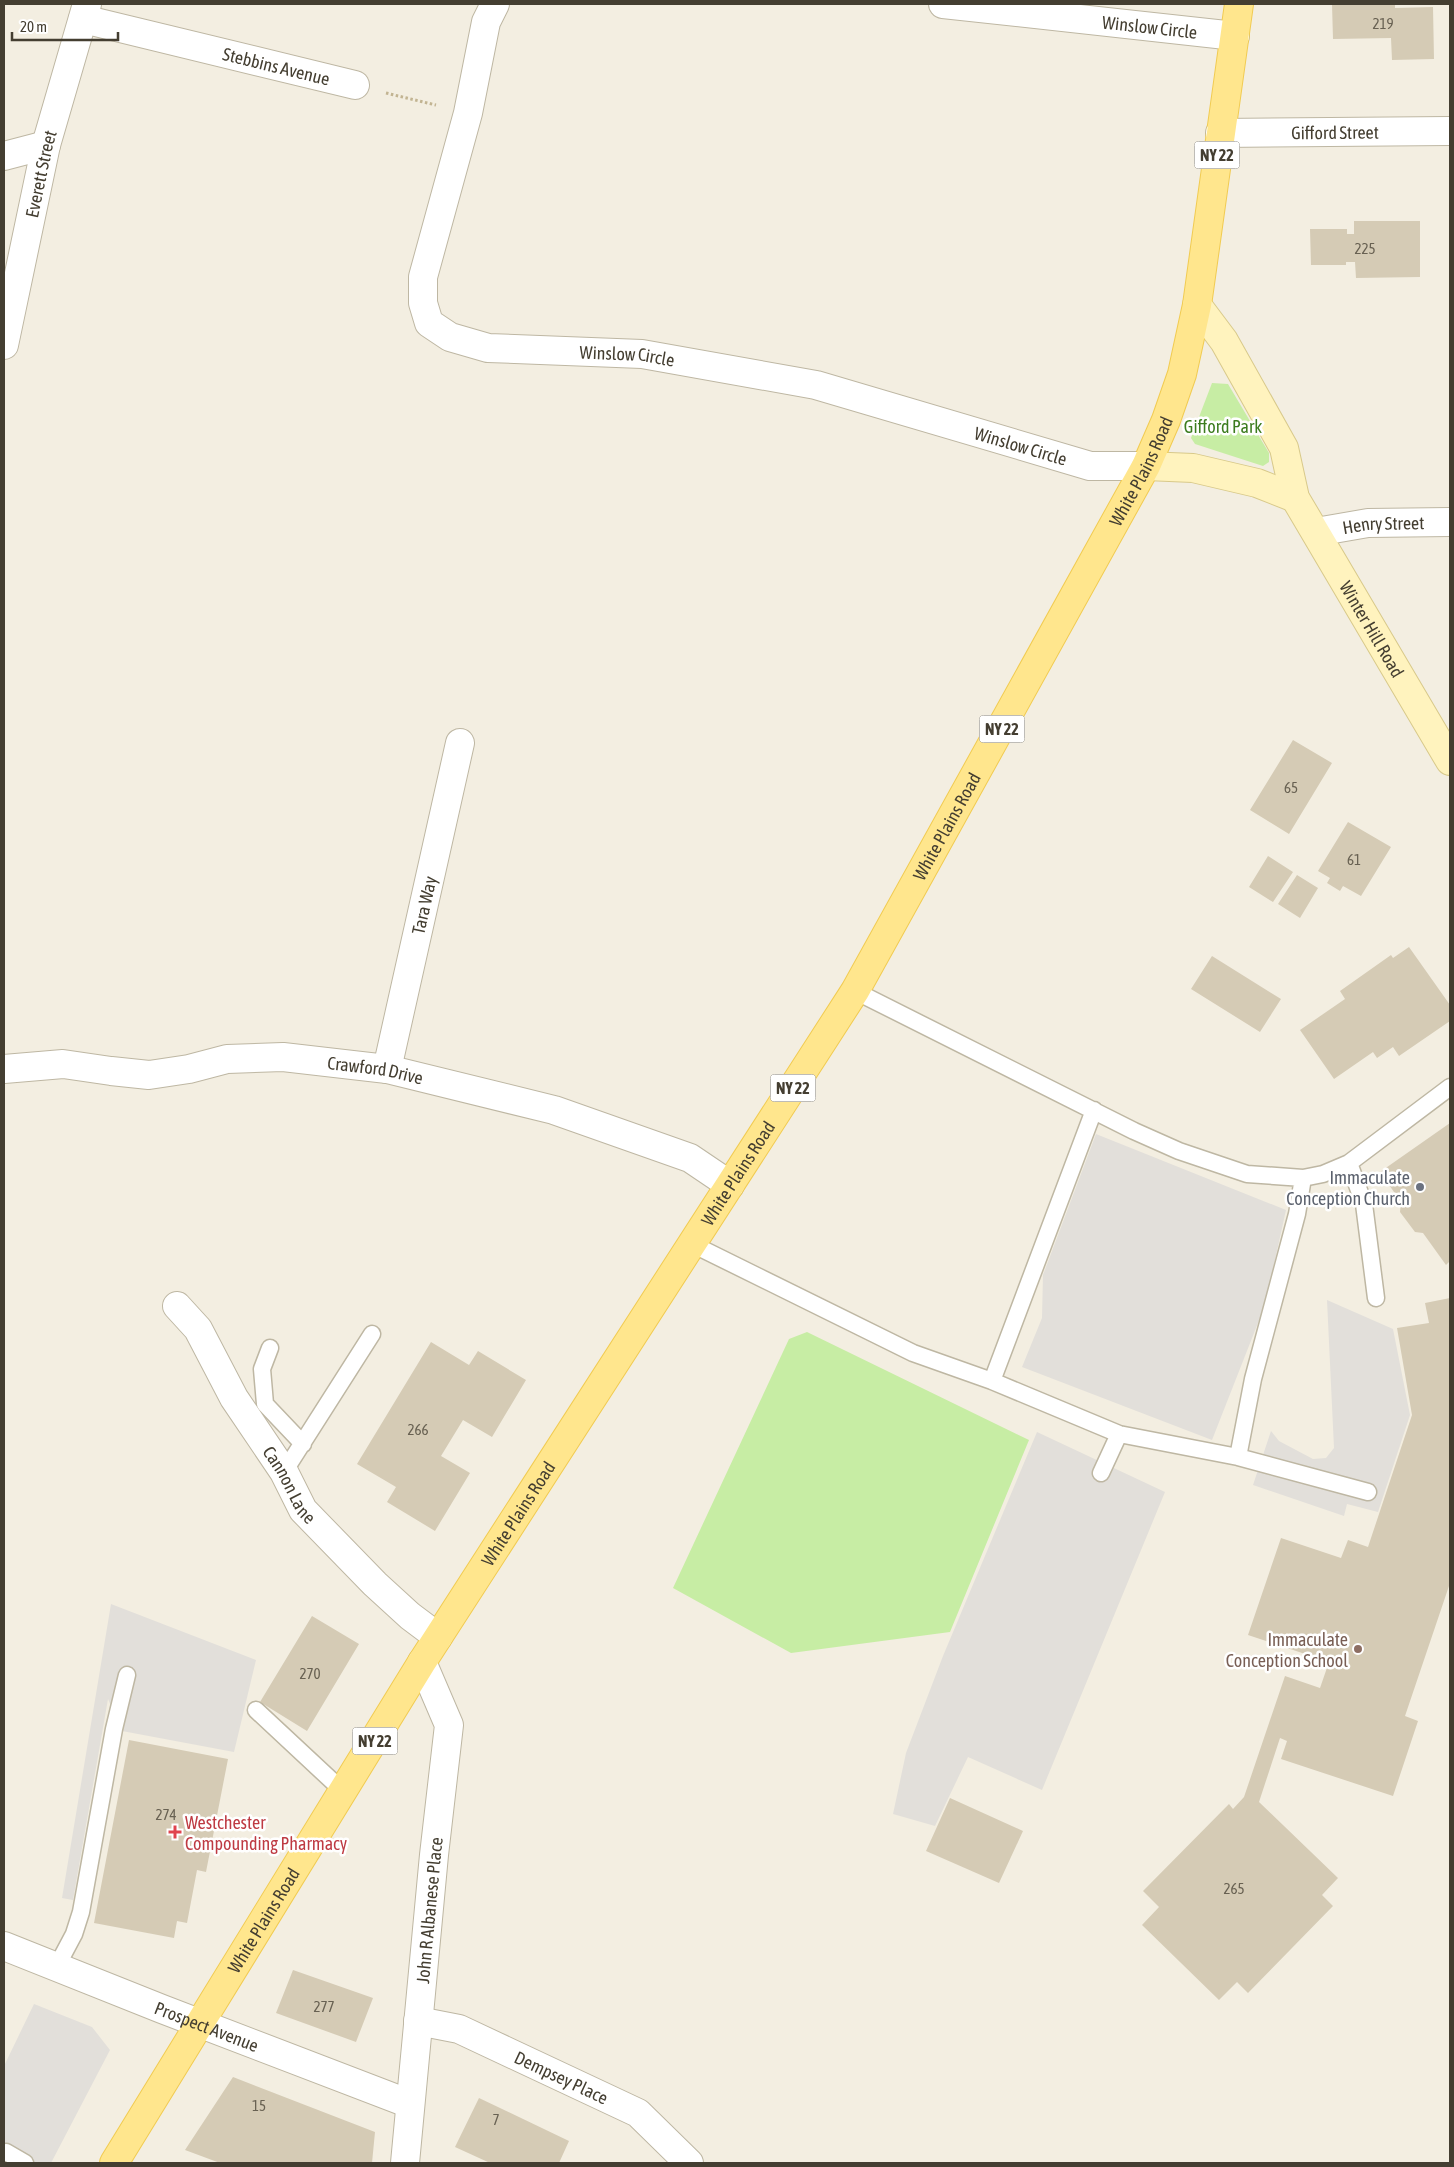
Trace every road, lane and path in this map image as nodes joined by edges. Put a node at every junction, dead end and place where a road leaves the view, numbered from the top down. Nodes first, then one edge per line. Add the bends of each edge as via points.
1 (495, 4) edge
2 (944, 4) edge
3 (1239, 4) edge
4 (85, 11) edge
5 (1235, 36) junction
6 (355, 85) joint
7 (468, 113) junction
8 (1450, 131) edge
9 (1220, 133) junction
10 (46, 145) junction
11 (4, 156) edge
12 (1197, 306) junction
13 (4, 346) edge
14 (1146, 466) junction
15 (1295, 498) junction
16 (1450, 522) edge
17 (1316, 532) junction
18 (460, 743) dead end
19 (1450, 761) edge
20 (855, 991) junction
21 (4, 1069) edge
22 (387, 1069) junction
23 (1450, 1087) edge
24 (1094, 1110) junction
25 (1349, 1164) junction
26 (1303, 1178) junction
27 (730, 1185) junction
28 (692, 1244) junction
29 (1376, 1298) dead end
30 (176, 1306) dead end
31 (372, 1334) dead end
32 (270, 1348) dead end
33 (992, 1382) junction
34 (1119, 1434) junction
35 (303, 1444) junction
36 (1238, 1457) junction
37 (284, 1472) junction
38 (1101, 1473) dead end
39 (1368, 1492) dead end
40 (438, 1637) junction
41 (422, 1662) junction
42 (127, 1674) dead end
43 (256, 1710) dead end
44 (344, 1792) junction
45 (4, 1946) edge
46 (57, 1966) junction
47 (418, 2021) junction
48 (202, 2024) junction
49 (410, 2104) junction
50 (6, 2152) dead end
51 (25, 2163) edge
52 (114, 2163) edge
53 (405, 2163) edge
54 (689, 2163) edge

1 - 7 street, Winslow Circle via 486,22
2 - 5 street, Winslow Circle
3 - 5 main road, White Plains Road / NY 22
4 - 6 street, Stebbins Avenue
4 - 10 street, Everett Street
5 - 9 main road, White Plains Road / NY 22
6 - 7 path
7 - 14 street, Winslow Circle via 423,277 423,303 429,323 450,337 488,348 642,354 816,385 1090,466
8 - 9 street, Gifford Street
9 - 12 main road, White Plains Road / NY 22
10 - 11 street
10 - 13 street, Everett Street
12 - 14 main road, White Plains Road / NY 22 via 1182,374
12 - 15 main road, Winter Hill Road via 1224,341 1284,448
14 - 15 main road via 1193,468 1256,483
14 - 20 main road, White Plains Road / NY 22
15 - 17 main road, Winter Hill Road
16 - 17 street, Henry Street via 1368,523
17 - 19 main road, Winter Hill Road
18 - 22 street, Tara Way
20 - 24 lane
20 - 27 main road, White Plains Road / NY 22
21 - 22 street, Crawford Drive via 63,1064 149,1074 189,1069 228,1059 283,1057
22 - 27 street, Crawford Drive via 554,1110 690,1158
23 - 25 lane
24 - 26 lane via 1179,1151 1247,1174
24 - 33 lane
25 - 26 lane
25 - 29 lane via 1364,1204
26 - 36 lane via 1297,1214 1253,1380
27 - 28 main road, White Plains Road / NY 22
28 - 33 lane via 914,1354
28 - 40 main road, White Plains Road / NY 22
30 - 37 street, Cannon Lane via 198,1328 234,1398
31 - 35 lane
32 - 35 lane via 262,1369 265,1404
33 - 34 lane
34 - 36 lane
34 - 38 lane
35 - 37 lane
36 - 39 lane
37 - 40 street, Cannon Lane via 303,1510 375,1584
40 - 41 main road, White Plains Road / NY 22
41 - 44 main road, White Plains Road / NY 22
41 - 47 street, John R Albanese Place via 449,1725
42 - 46 lane via 81,1912 74,1934
43 - 44 lane
44 - 48 main road, White Plains Road / NY 22
45 - 46 street, Prospect Avenue
46 - 48 street, Prospect Avenue
47 - 49 street, John R Albanese Place
47 - 54 street, Dempsey Place via 458,2029 638,2113
48 - 49 street, Prospect Avenue
48 - 52 main road, White Plains Road / NY 22
49 - 53 street, John R Albanese Place
50 - 51 lane

